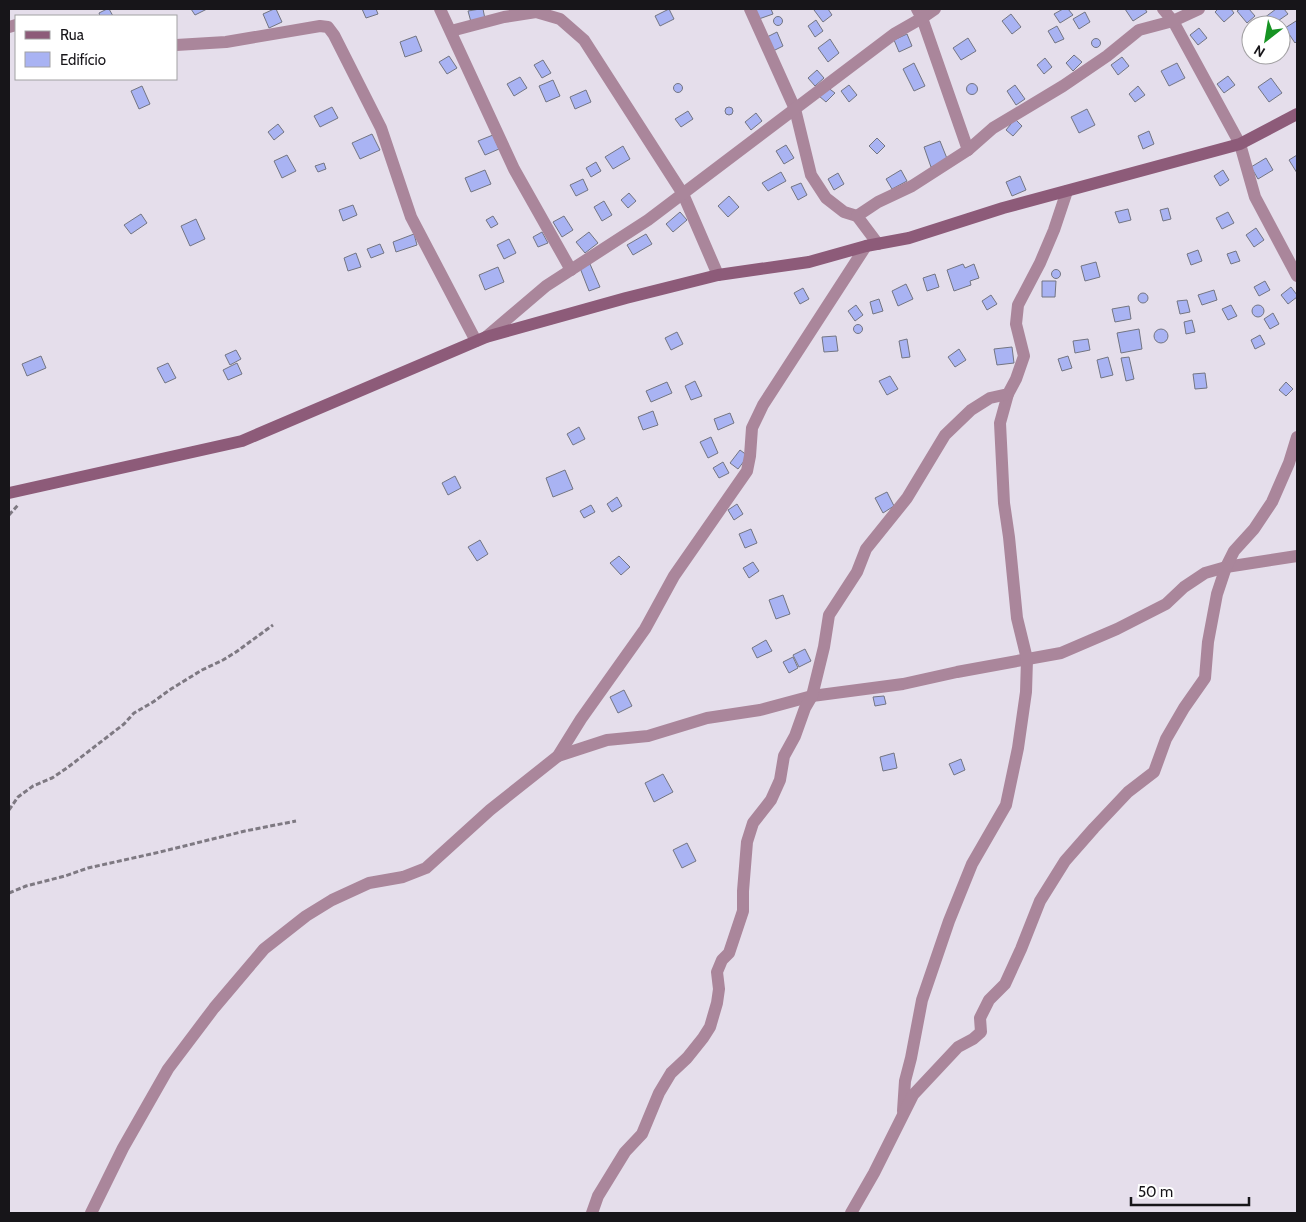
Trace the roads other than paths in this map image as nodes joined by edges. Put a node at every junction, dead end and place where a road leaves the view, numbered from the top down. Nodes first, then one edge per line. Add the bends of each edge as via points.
1 (440, 9) edge
2 (750, 9) edge
3 (935, 9) edge
4 (1163, 9) edge
5 (1199, 9) edge
6 (920, 13) edge
7 (1173, 21) junction
8 (451, 31) junction
9 (178, 46) edge
10 (795, 109) junction
11 (1297, 114) edge
12 (1240, 144) junction
13 (968, 150) junction
14 (1067, 191) junction
15 (683, 194) junction
16 (857, 216) junction
17 (872, 245) junction
18 (571, 270) junction
19 (718, 275) junction
20 (1297, 276) edge
21 (481, 339) junction
22 (1008, 394) junction
23 (1297, 437) edge
24 (9, 493) edge
25 (1297, 556) edge
26 (1226, 568) junction
27 (1027, 659) junction
28 (812, 696) junction
29 (558, 756) junction
30 (902, 1119) junction
31 (91, 1213) edge
32 (592, 1213) edge
33 (851, 1213) edge

1 - 8 street
2 - 10 street
3 - 6 street
4 - 7 street
5 - 7 street
6 - 10 street
6 - 13 street
7 - 12 street
7 - 13 street via 1139,30 1063,86 993,128
8 - 15 street via 536,12 560,19 584,40
8 - 18 street via 514,169
9 - 21 street via 226,42 320,26 328,28 380,128 411,217
10 - 15 street
10 - 16 street via 811,175 826,198 844,212
11 - 12 street
12 - 14 street
12 - 20 street via 1256,197
13 - 16 street
14 - 17 street via 909,238
14 - 22 street via 1040,263 1018,305 1016,324 1024,356
15 - 18 street
15 - 19 street
16 - 17 street
17 - 19 street via 809,262
17 - 29 street via 763,405 752,428 746,471 674,576 645,629
18 - 21 street via 546,286
19 - 21 street
21 - 24 street via 242,441
22 - 27 street via 1000,423 1004,503 1017,618
22 - 28 street via 990,398 971,410 945,436 907,498 866,549 857,572 829,615
23 - 26 street via 1272,502 1234,551
25 - 26 street
26 - 27 street via 1205,573 1166,604 1117,629 1061,653
26 - 30 street via 1216,594 1205,678 1166,739 1154,772 1128,792 1065,861 1040,901 1004,984 989,1000 980,1018 981,1032 958,1047 914,1095
27 - 28 street via 904,684
27 - 30 street via 1026,692 1006,806 972,864 922,1000 905,1081
28 - 29 street via 760,710 707,718 648,736 608,740
28 - 32 street via 784,756 780,780 771,800 753,823 747,842 744,912 729,953 717,972 719,989 710,1027 687,1058 671,1073 659,1092 642,1134 625,1152 598,1196
29 - 31 street via 490,810 426,868 403,877 369,883 332,900 306,916 264,950 168,1069
30 - 33 street

